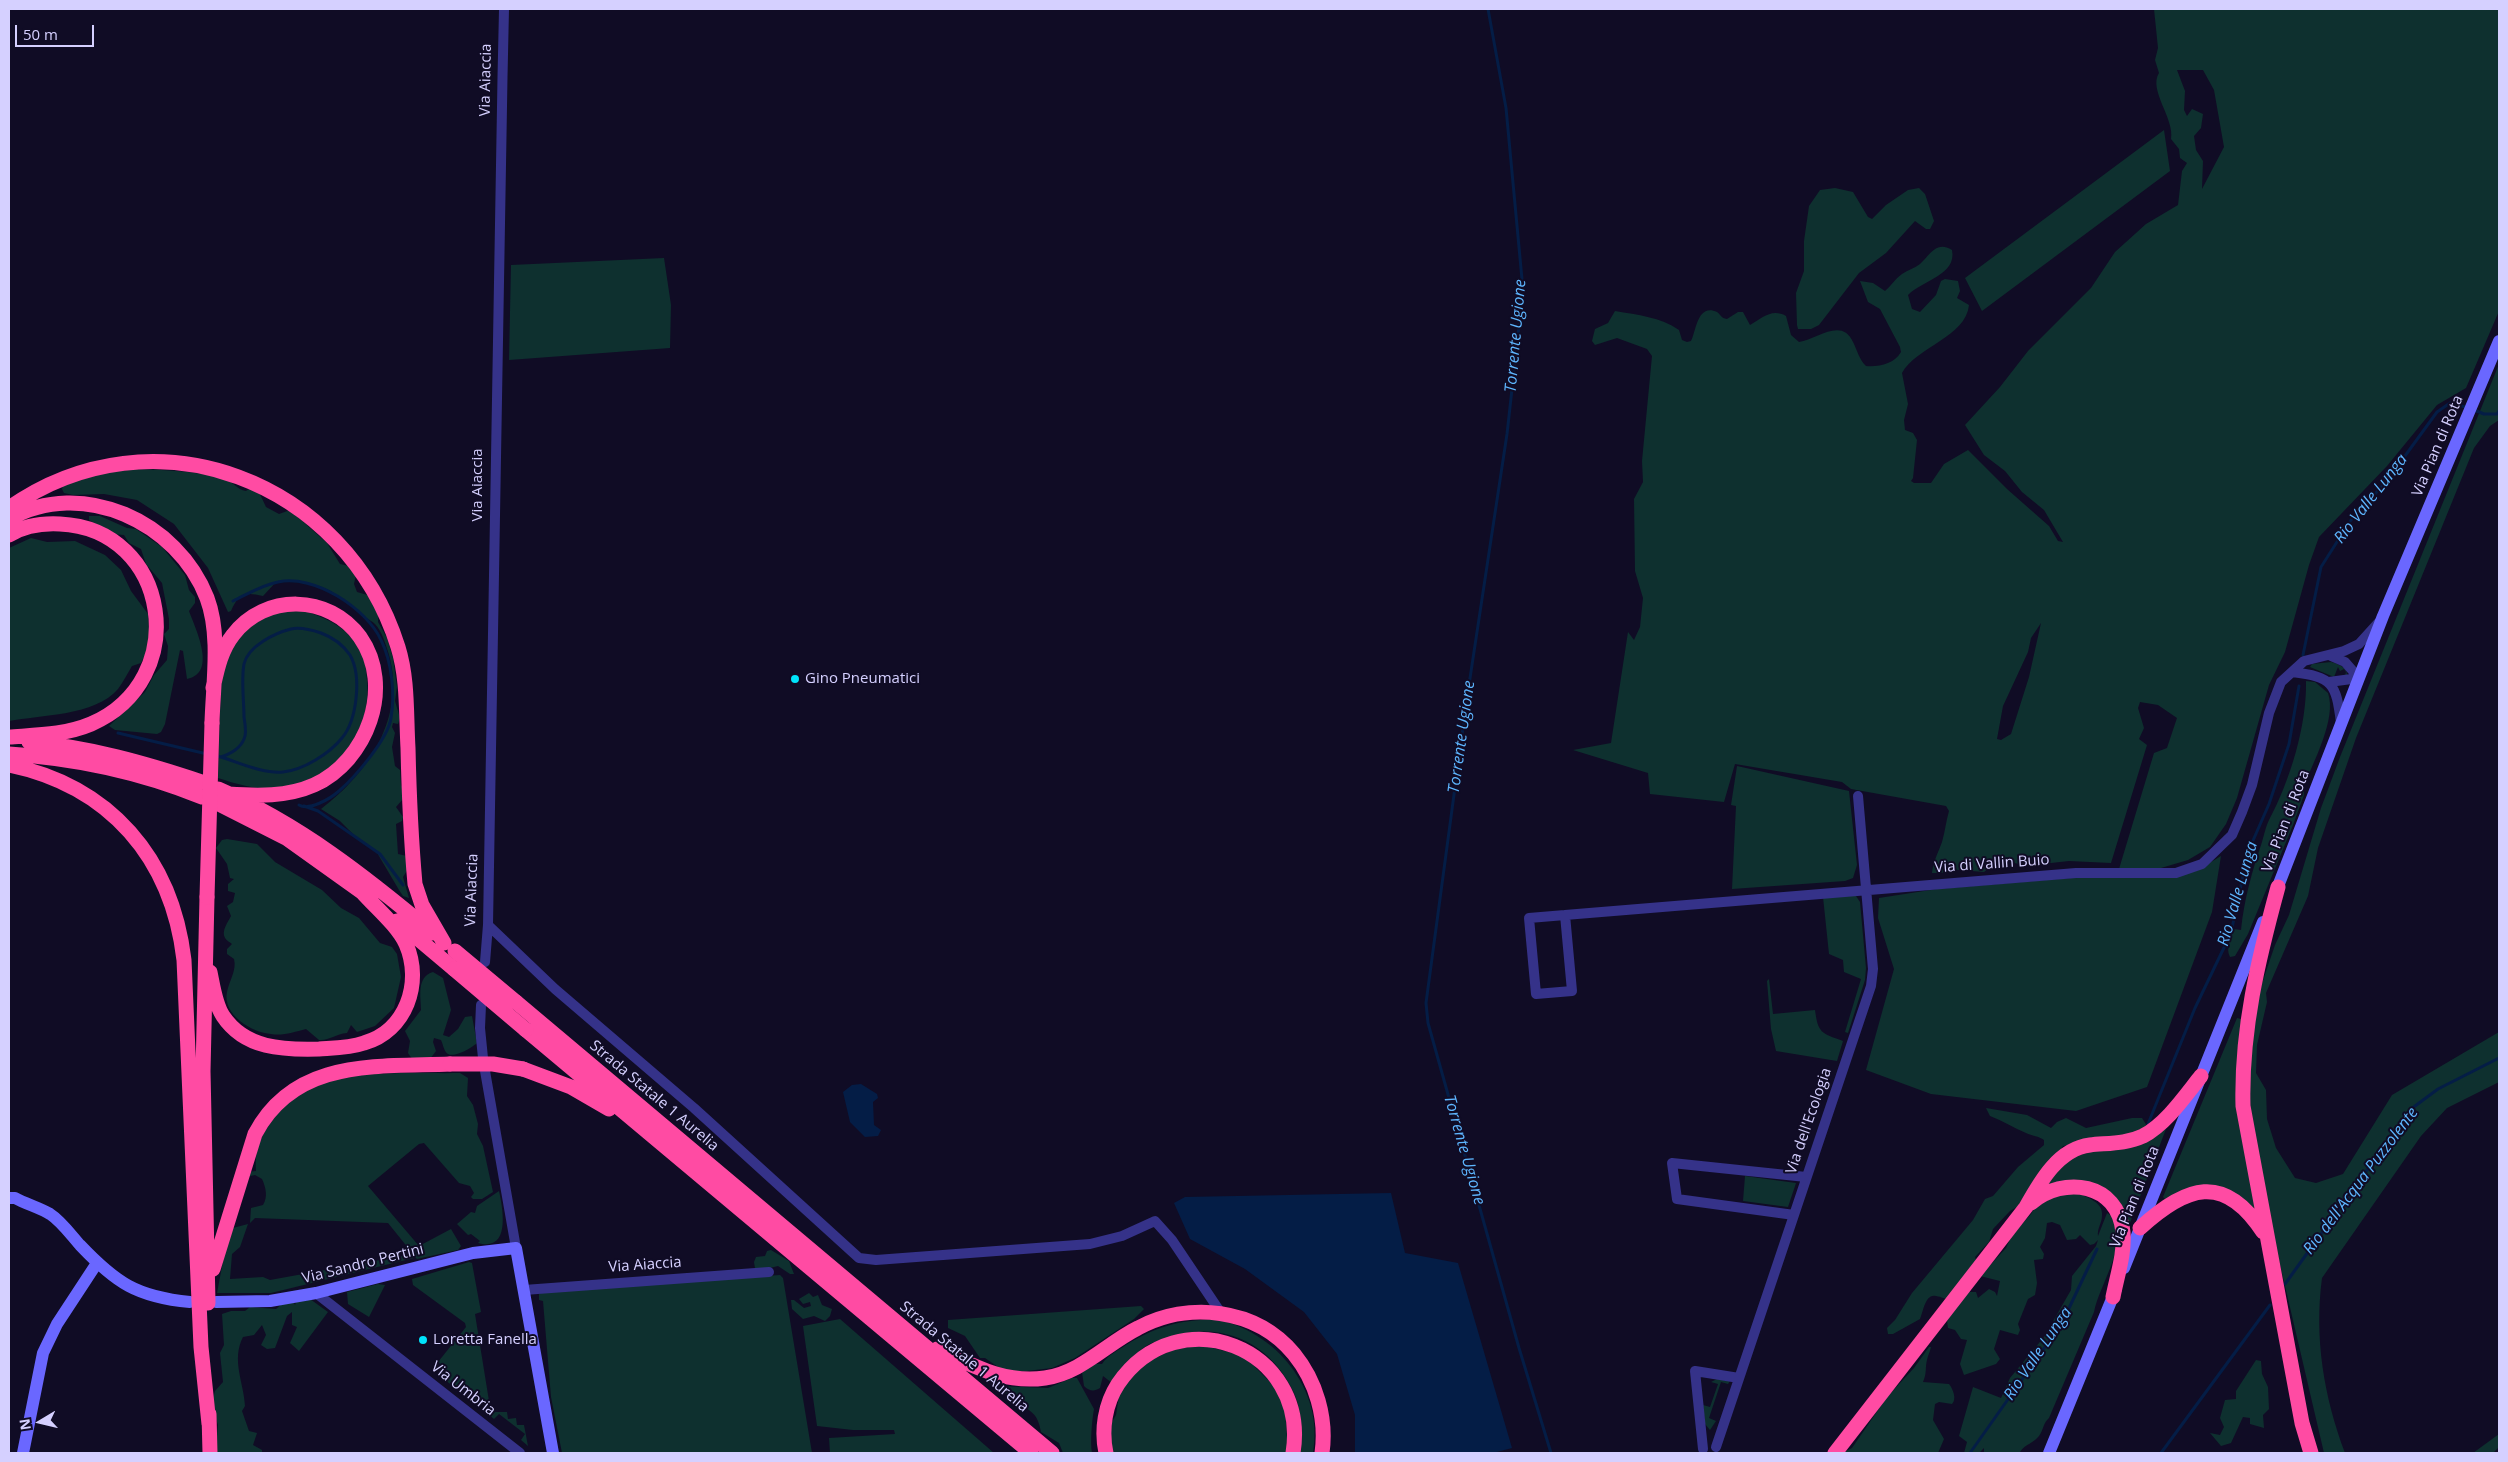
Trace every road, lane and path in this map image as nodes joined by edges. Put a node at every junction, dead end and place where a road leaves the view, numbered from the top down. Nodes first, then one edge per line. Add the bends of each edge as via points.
1 (504, 9) edge
2 (2499, 341) edge
3 (80, 504) junction
4 (9, 508) edge
5 (9, 519) edge
6 (9, 528) edge
7 (9, 535) edge
8 (2383, 616) junction
9 (2331, 656) junction
10 (2292, 672) junction
11 (2359, 678) junction
12 (2329, 682) junction
13 (213, 688) junction
14 (2341, 723) junction
15 (9, 739) edge
16 (9, 754) edge
17 (9, 765) edge
18 (222, 796) junction
19 (1858, 796) dead end
20 (2278, 887) junction
21 (1867, 889) junction
22 (362, 892) junction
23 (1565, 915) junction
24 (488, 925) junction
25 (205, 946) junction
26 (450, 947) junction
27 (484, 962) dead end
28 (481, 1005) dead end
29 (483, 1058) dead end
30 (485, 1071) dead end
31 (2201, 1076) junction
32 (649, 1133) junction
33 (1806, 1177) junction
34 (9, 1198) edge
35 (2026, 1207) junction
36 (1794, 1215) junction
37 (2140, 1228) junction
38 (2267, 1238) junction
39 (516, 1248) junction
40 (97, 1263) junction
41 (769, 1272) dead end
42 (524, 1290) junction
43 (316, 1293) junction
44 (2113, 1296) junction
45 (190, 1302) dead end
46 (212, 1304) junction
47 (1221, 1313) junction
48 (920, 1342) junction
49 (1738, 1378) junction
50 (2302, 1423) junction
51 (209, 1424) junction
52 (1716, 1447) dead end
53 (1703, 1449) dead end
54 (23, 1453) edge
55 (210, 1453) edge
56 (520, 1453) edge
57 (553, 1453) edge
58 (1031, 1453) edge
59 (1052, 1453) edge
60 (1106, 1453) edge
61 (1293, 1453) edge
62 (1322, 1453) edge
63 (1836, 1453) edge
64 (2049, 1453) edge
65 (2303, 1453) edge
66 (2311, 1453) edge

1 - 24 street, Via Aiaccia
2 - 8 main road, Via Pian di Rota
3 - 5 highway via 40,506
3 - 6 highway via 34,514
3 - 13 highway via 122,513 140,521 166,539 183,558 198,581 212,615
4 - 26 highway via 50,485 86,472 141,463 174,463 219,471 270,490 314,519 340,544 371,585 386,613 399,649 405,683 415,884 422,906
7 - 15 highway via 24,528 54,524 79,527 106,538 124,551 143,576 154,602 157,629 148,671 134,692 114,711 89,725
8 - 9 street, Via di Vallin Buio via 2358,644
8 - 11 main road, Via Pian di Rota
9 - 10 street, Via di Vallin Buio via 2304,661
9 - 11 street via 2346,662
10 - 12 street via 2313,674
10 - 21 street, Via di Vallin Buio via 2281,682 2275,695 2252,785 2232,836 2202,864 2176,873 2076,873
11 - 12 street
11 - 14 main road, Via Pian di Rota
12 - 14 street via 2336,694
13 - 18 highway via 232,636 261,612 283,604 317,606 340,618 359,636 374,672 374,706 367,730 356,750 334,774 314,785 286,793
13 - 25 highway, bridge
14 - 20 main road, Via Pian di Rota
15 - 16 highway via 120,757 202,790 71,760
17 - 51 highway via 65,782 108,811 142,847 161,877 174,911 184,960 201,1347
18 - 22 highway, Strada Statale 1 Aurelia
18 - 26 highway, Strada Statale 1 Aurelia via 277,817 327,849
19 - 21 street, Via dell'Ecologia
20 - 31 main road, Via Pian di Rota
20 - 38 highway via 2257,966 2242,1069 2243,1106
21 - 23 street, Via di Vallin Buio
21 - 33 street, Via dell'Ecologia via 1873,969 1871,986
22 - 25 highway via 405,942 414,970 412,992 397,1022 381,1036 366,1043 284,1050 263,1046 245,1037 222,1015 212,985
22 - 32 highway, Strada Statale 1 Aurelia, bridge
23 - 23 street, Via di Vallin Buio via 1529,918 1536,994 1572,991
24 - 27 street, Via Aiaccia
24 - 47 street via 555,989 694,1108 859,1258 885,1260 1090,1244 1122,1236 1155,1221 1172,1240
25 - 46 highway via 203,1071
26 - 48 highway, Strada Statale 1 Aurelia, bridge
28 - 29 street
30 - 39 street
31 - 35 highway via 2144,1136 2082,1146 2064,1156 2044,1177
31 - 37 main road, Via Pian di Rota
32 - 46 highway, bridge via 578,1091 523,1069 493,1064 340,1070 310,1080 276,1103 260,1123 213,1268
32 - 58 highway, Strada Statale 1 Aurelia
33 - 36 street, Via dell'Ecologia
33 - 36 street via 1672,1163 1677,1199
34 - 40 main road via 52,1215
35 - 44 highway via 2046,1192 2065,1186 2092,1190 2107,1200 2123,1230
35 - 63 highway
36 - 49 street, Via dell'Ecologia
37 - 38 highway via 2160,1209 2178,1198 2195,1192 2214,1193 2234,1200
37 - 44 main road, Via Pian di Rota
38 - 50 highway
39 - 42 main road
39 - 43 main road, Via Sandro Pertini via 473,1253
40 - 45 main road via 117,1280 143,1294
40 - 54 main road via 56,1324 43,1352
41 - 42 street, Via Aiaccia
42 - 57 main road
43 - 46 main road, Via Sandro Pertini via 270,1301
43 - 56 street, Via Umbria
44 - 64 main road, Via Pian di Rota
46 - 51 highway
47 - 48 highway via 1189,1312 1159,1318 1070,1370 1037,1379 999,1376
47 - 62 highway via 1243,1318 1268,1330 1302,1364 1318,1398
48 - 59 highway, Strada Statale 1 Aurelia
49 - 52 street, Via dell'Ecologia
49 - 53 street via 1694,1371
50 - 65 highway
50 - 66 highway
51 - 55 highway
60 - 61 highway via 1106,1413 1124,1376 1157,1349 1196,1339 1225,1342 1240,1348 1274,1373 1284,1387 1293,1414

